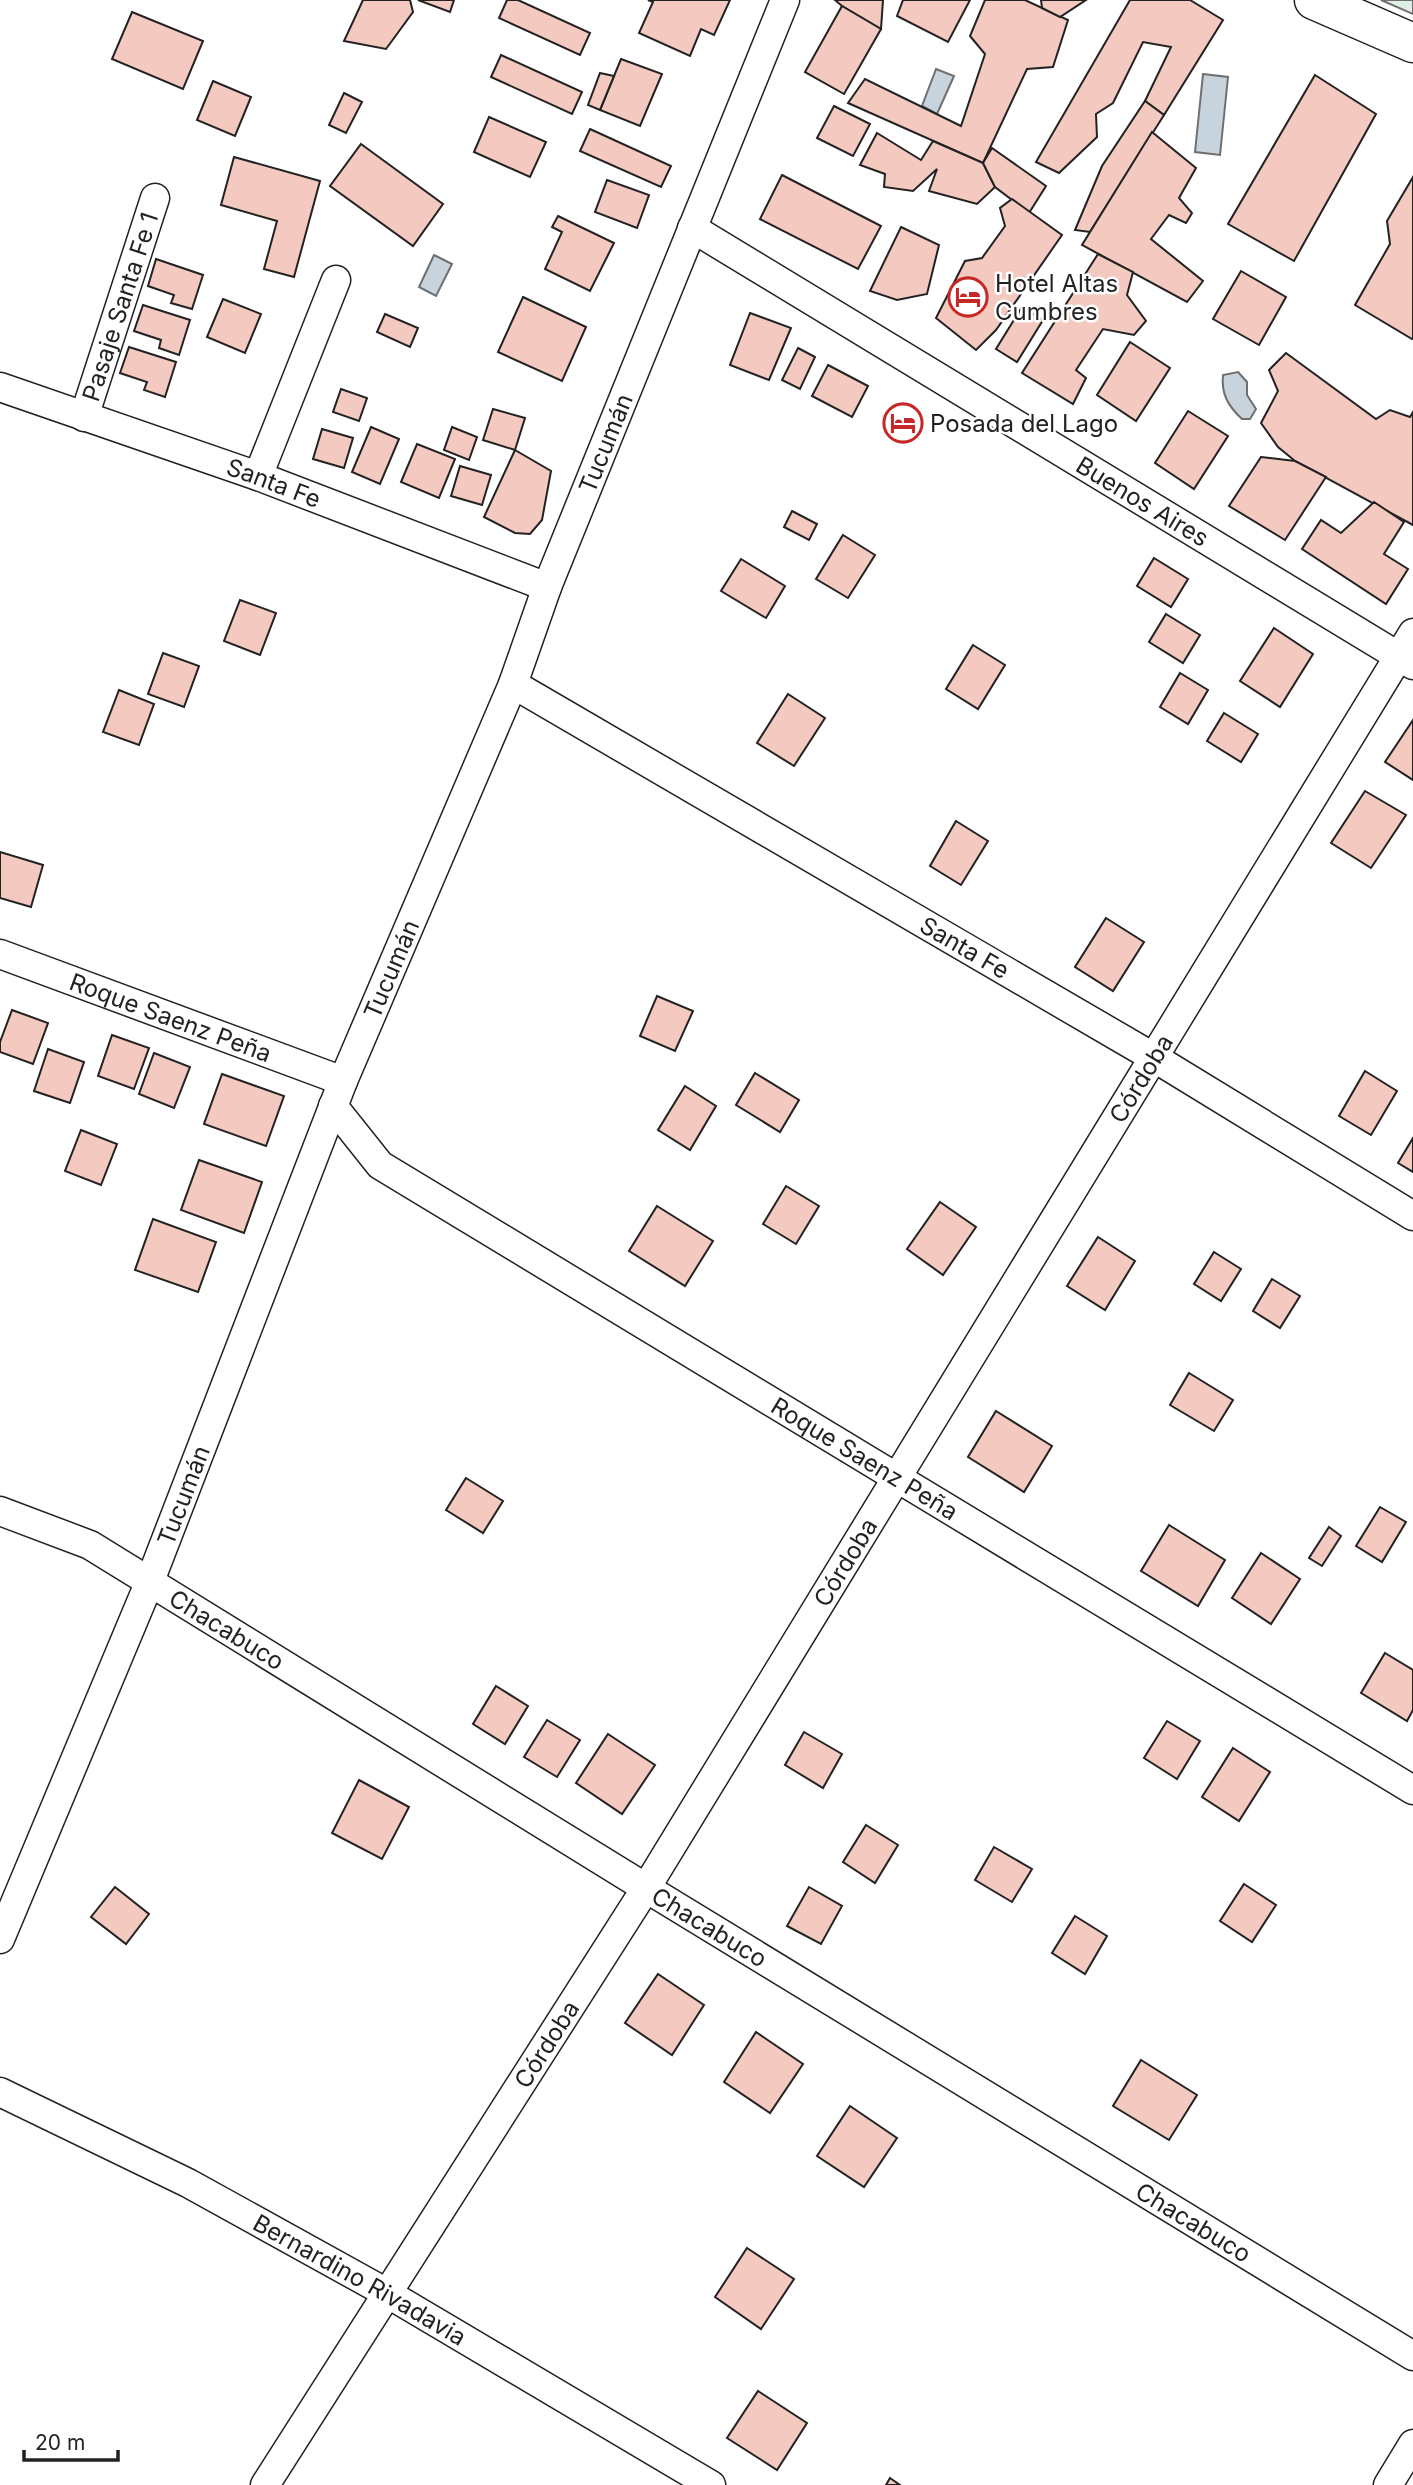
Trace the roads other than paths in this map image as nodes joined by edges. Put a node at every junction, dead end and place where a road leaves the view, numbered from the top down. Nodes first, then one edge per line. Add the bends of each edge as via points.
1 (785, 0) edge
2 (1314, 0) edge
3 (1413, 43) edge
4 (155, 198) dead end
5 (692, 228) junction
6 (336, 280) dead end
7 (0, 387) edge
8 (84, 417) junction
9 (258, 476) junction
10 (547, 587) junction
11 (1413, 632) edge
12 (1406, 661) edge
13 (513, 684) junction
14 (0, 954) edge
15 (1153, 1058) junction
16 (338, 1093) junction
17 (1413, 1216) edge
18 (897, 1480) junction
19 (0, 1511) edge
20 (150, 1581) junction
21 (1413, 1790) edge
22 (646, 1888) junction
23 (0, 1939) edge
24 (0, 2092) edge
25 (385, 2292) junction
26 (1413, 2356) edge
27 (1413, 2444) edge
28 (265, 2485) edge
29 (711, 2485) edge
30 (1388, 2485) edge

1 - 5 street, Tucumán
2 - 3 main road
4 - 8 street, Pasaje Santa Fe 1
5 - 10 street, Tucumán
5 - 12 street, Buenos Aires
6 - 9 street
7 - 8 street, Santa Fe
8 - 9 street, Santa Fe
9 - 10 street, Santa Fe
10 - 13 street, Tucumán
11 - 12 street, Córdoba
12 - 15 street, Córdoba
13 - 15 street, Santa Fe
13 - 16 street, Tucumán
14 - 16 street, Roque Saenz Peña
15 - 17 street, Santa Fe
15 - 18 street, Córdoba
16 - 18 street, Roque Saenz Peña via 380,1165
16 - 20 street, Tucumán
18 - 21 street, Roque Saenz Peña
18 - 22 street, Córdoba
19 - 20 street, Chacabuco via 90,1545
20 - 22 street, Chacabuco
20 - 23 street, Tucumán
22 - 25 street, Córdoba
22 - 26 street, Chacabuco
24 - 25 street, Bernardino Rivadavia via 188,2183
25 - 28 street, Córdoba
25 - 29 street, Bernardino Rivadavia
27 - 30 street

